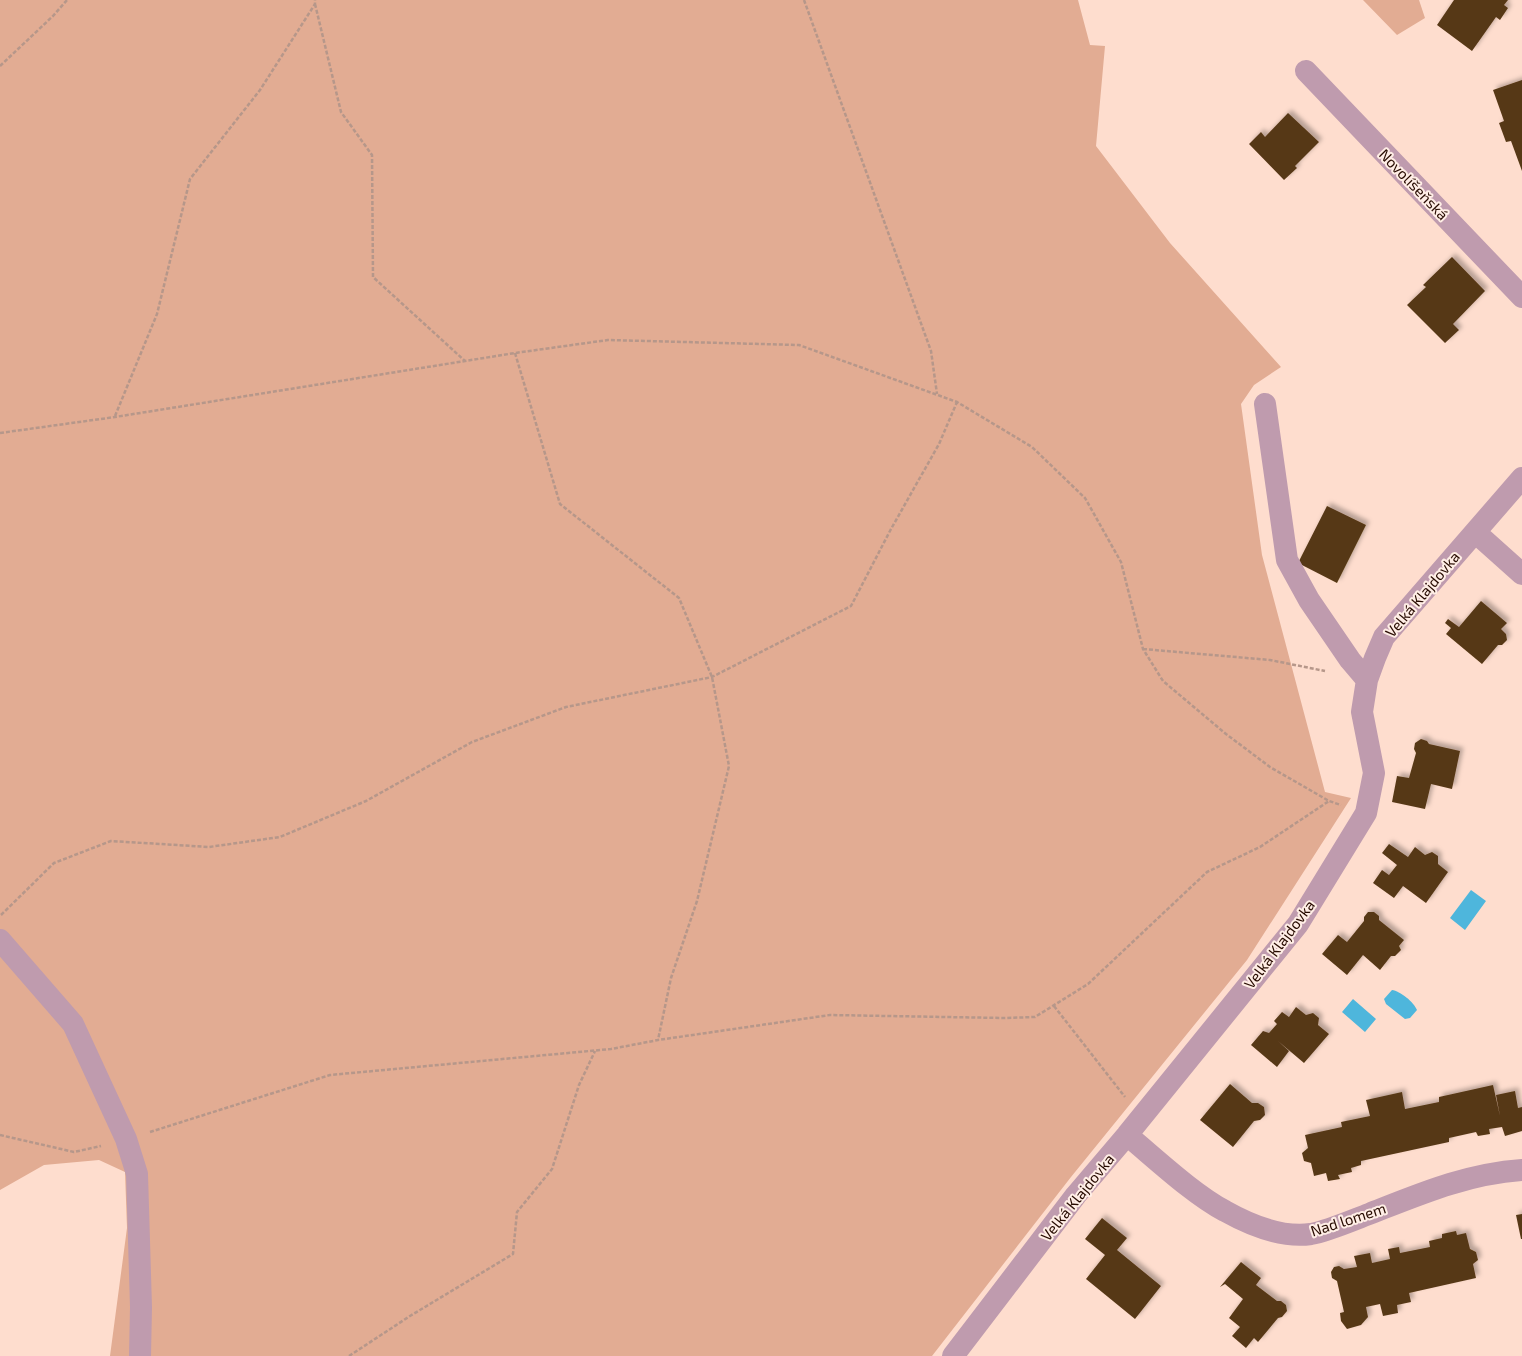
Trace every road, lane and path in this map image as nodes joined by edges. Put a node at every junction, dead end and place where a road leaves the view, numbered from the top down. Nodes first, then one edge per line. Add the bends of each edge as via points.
1 (67, 0) edge
2 (315, 0) edge
3 (804, 0) edge
4 (315, 4) junction
5 (0, 66) edge
6 (1306, 71) dead end
7 (1522, 297) edge
8 (515, 352) junction
9 (465, 361) junction
10 (937, 394) junction
11 (957, 402) junction
12 (1265, 404) dead end
13 (115, 417) junction
14 (0, 433) edge
15 (1522, 478) edge
16 (1475, 532) junction
17 (1522, 574) edge
18 (1143, 649) junction
19 (712, 677) junction
20 (1367, 680) junction
21 (1329, 801) junction
22 (1366, 812) junction
23 (0, 916) edge
24 (0, 940) edge
25 (1054, 1006) junction
26 (658, 1040) junction
27 (595, 1050) junction
28 (1141, 1117) junction
29 (0, 1135) edge
30 (1127, 1135) junction
31 (126, 1139) junction
32 (1522, 1170) edge
33 (140, 1356) edge
34 (350, 1356) edge
35 (953, 1356) edge

1 - 5 path
2 - 4 path
3 - 10 path via 931,351
4 - 9 path via 342,112 372,155 373,278
4 - 13 path via 260,90 190,179 157,314
6 - 7 street, Novolíšeňská
8 - 9 path
8 - 10 path via 608,340 799,346
8 - 19 path via 560,504 679,598
9 - 13 path
10 - 11 path
11 - 18 path via 1032,447 1085,498 1121,562
11 - 19 path via 940,444 850,606
12 - 20 street via 1287,560 1309,600 1350,660
13 - 14 path
15 - 16 street, Velká Klajdovka
16 - 17 street
16 - 20 street, Velká Klajdovka via 1384,637
18 - 20 path via 1270,660
18 - 21 path via 1163,681 1226,734 1270,767
19 - 23 path via 559,710 472,742 366,801 280,837 209,847 111,841 54,863
19 - 26 path via 728,766 697,901 671,978
20 - 22 street, Velká Klajdovka via 1362,712 1374,773
21 - 22 path
21 - 25 path via 1260,847 1207,872 1088,984
22 - 28 street, Velká Klajdovka via 1298,924
24 - 31 street via 73,1024
25 - 26 path via 1035,1016 1004,1018 830,1015
25 - 28 path
26 - 27 path
27 - 31 path via 330,1075
27 - 34 path via 579,1085 552,1169 517,1212 514,1254 410,1316
28 - 30 street, Velká Klajdovka
29 - 31 path via 74,1152
30 - 32 street, Nad lomem via 1224,1211 1282,1233 1312,1234 1450,1183 1484,1174
30 - 35 street, Velká Klajdovka via 1076,1195
31 - 33 street via 137,1174

